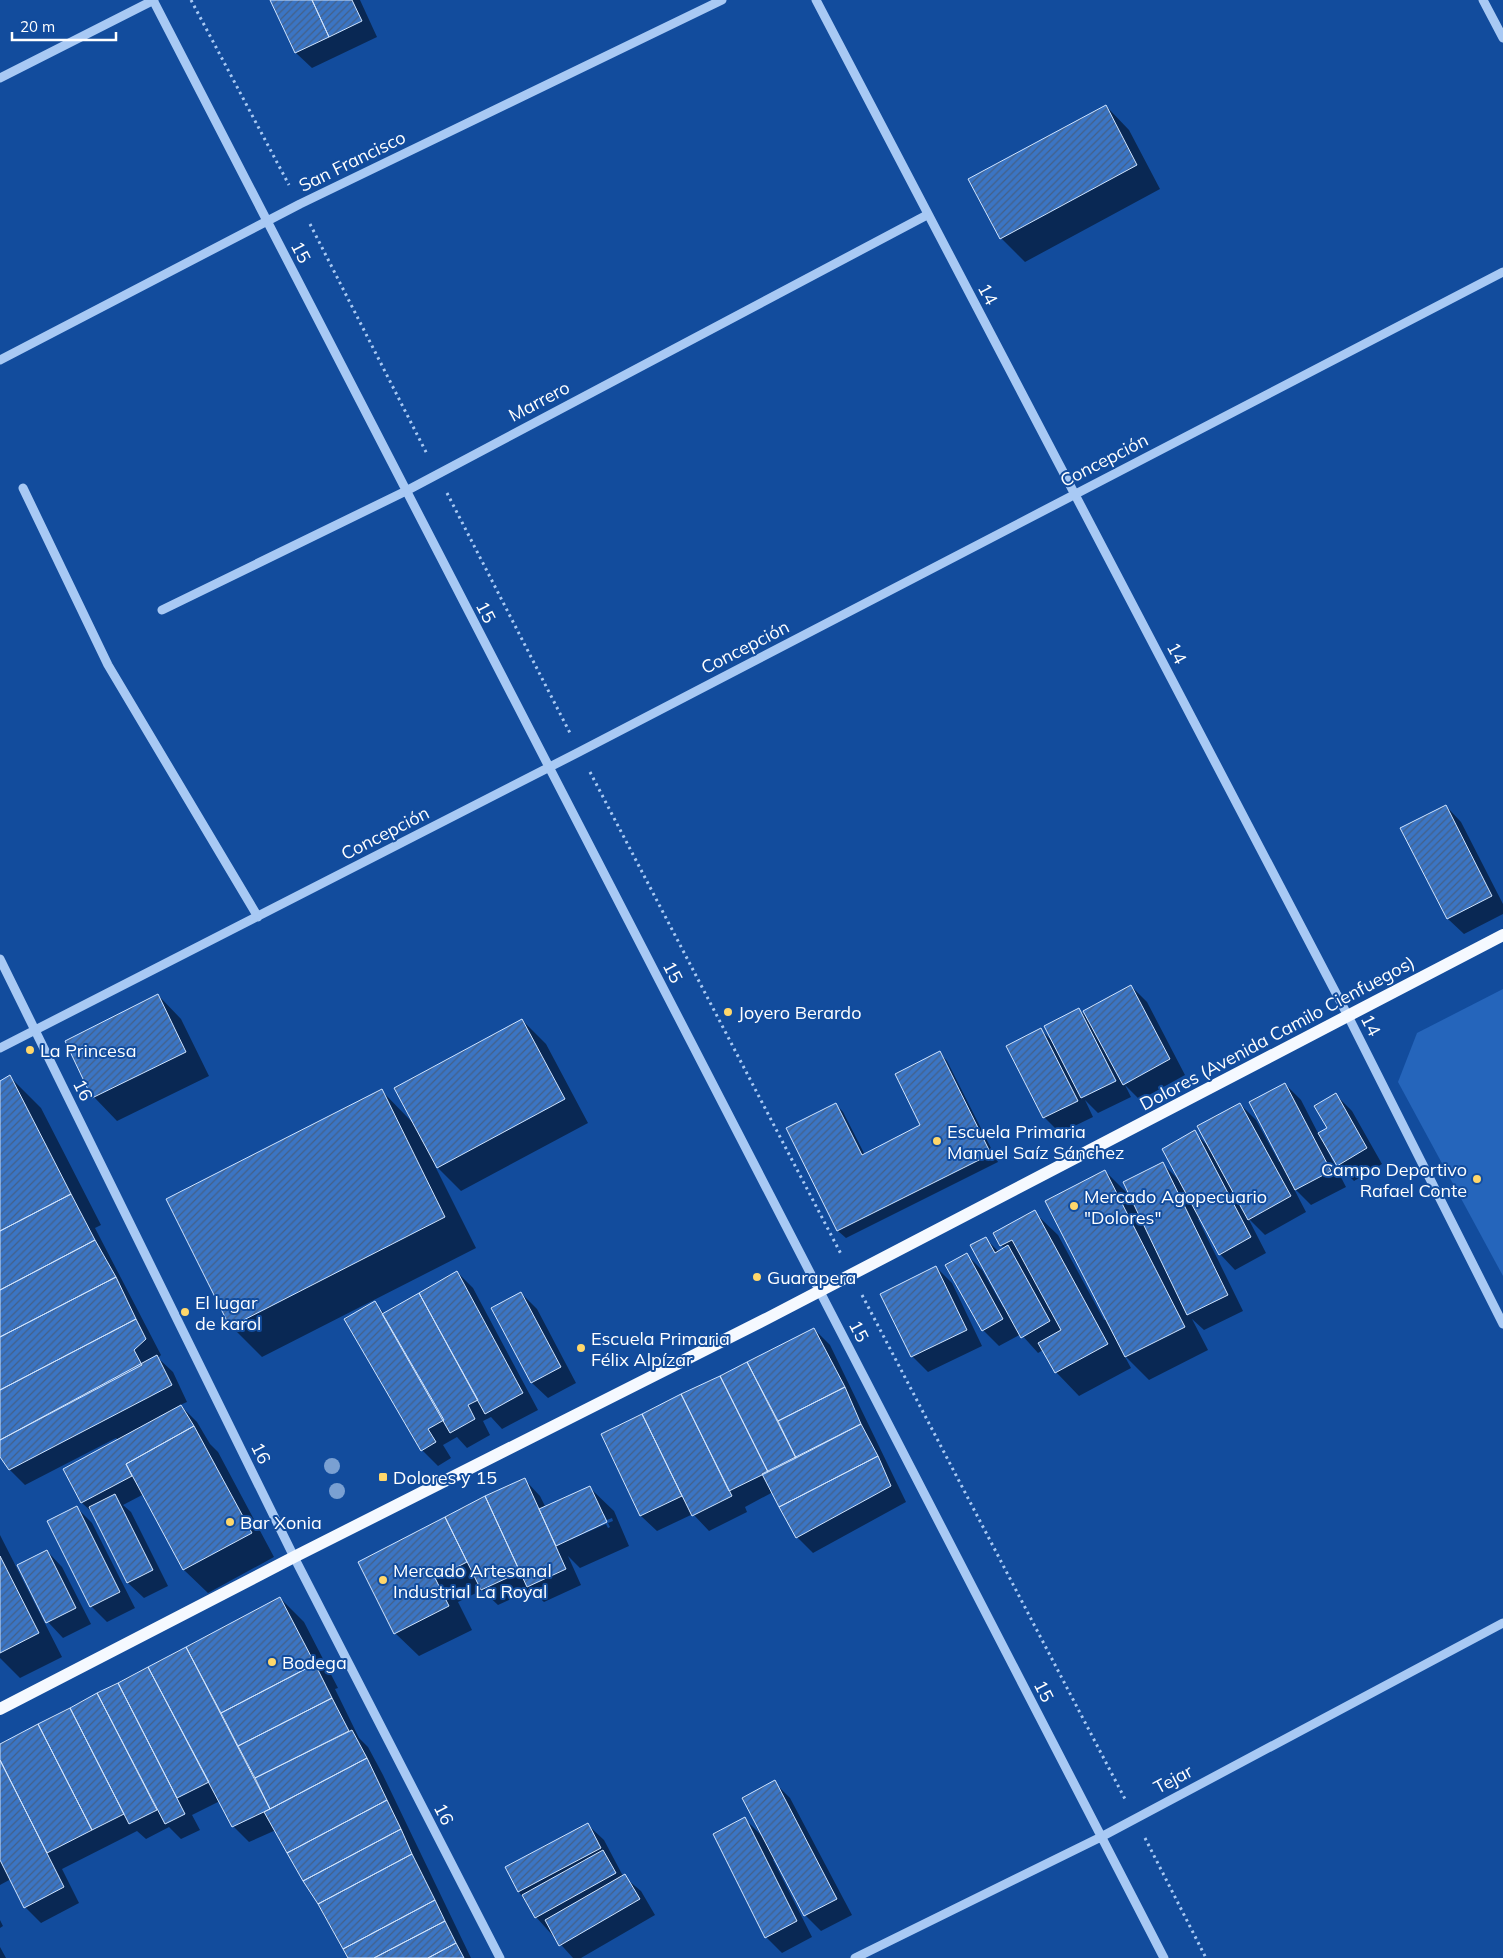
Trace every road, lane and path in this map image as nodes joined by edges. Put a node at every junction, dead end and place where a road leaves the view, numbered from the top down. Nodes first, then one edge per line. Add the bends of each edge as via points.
1 (153, 0) edge
2 (190, 0) edge
3 (722, 0) edge
4 (816, 0) edge
5 (1483, 0) edge
6 (1503, 38) edge
7 (0, 78) edge
8 (300, 204) junction
9 (927, 215) junction
10 (267, 221) junction
11 (1503, 272) edge
12 (0, 360) edge
13 (437, 473) junction
14 (24, 488) dead end
15 (406, 491) junction
16 (1076, 493) junction
17 (162, 610) dead end
18 (580, 752) junction
19 (549, 767) junction
20 (258, 917) junction
21 (1503, 934) edge
22 (0, 959) edge
23 (1348, 1016) junction
24 (36, 1030) junction
25 (0, 1048) edge
26 (852, 1274) junction
27 (820, 1291) junction
28 (1503, 1324) edge
29 (294, 1557) junction
30 (1503, 1623) edge
31 (0, 1709) edge
32 (1134, 1818) junction
33 (1101, 1837) junction
34 (500, 1958) edge
35 (855, 1958) edge
36 (1164, 1958) edge
37 (1206, 1958) edge

1 - 7 street
1 - 10 street, 15
2 - 8 path
3 - 8 street, San Francisco
4 - 9 street, 14
5 - 6 street
8 - 10 street, San Francisco
8 - 13 path
9 - 13 street, Marrero
9 - 16 street, 14
10 - 12 street, San Francisco
10 - 15 street, 15
11 - 16 street, Concepción
13 - 15 street, Marrero
13 - 18 path
14 - 20 street via 108,665
15 - 17 street, Marrero
15 - 19 street, 15
16 - 18 street, Concepción
16 - 23 street, 14
18 - 19 street, Concepción
18 - 26 path
19 - 20 street, Concepción
19 - 27 street, 15
20 - 24 street, Concepción
21 - 23 main road, Dolores (Avenida Camilo Cienfuegos)
22 - 24 street, 16
23 - 26 main road, Dolores (Avenida Camilo Cienfuegos)
23 - 28 street, 14
24 - 25 street, Concepción
24 - 29 street, 16
26 - 27 main road, Dolores (Avenida Camilo Cienfuegos)
26 - 32 path
27 - 29 main road, Dolores (Avenida Camilo Cienfuegos)
27 - 33 street, 15
29 - 31 main road, Dolores (Avenida Camilo Cienfuegos)
29 - 34 street, 16
30 - 32 street, Tejar
32 - 33 street, Tejar
32 - 37 path
33 - 35 street, Tejar
33 - 36 street, 15

